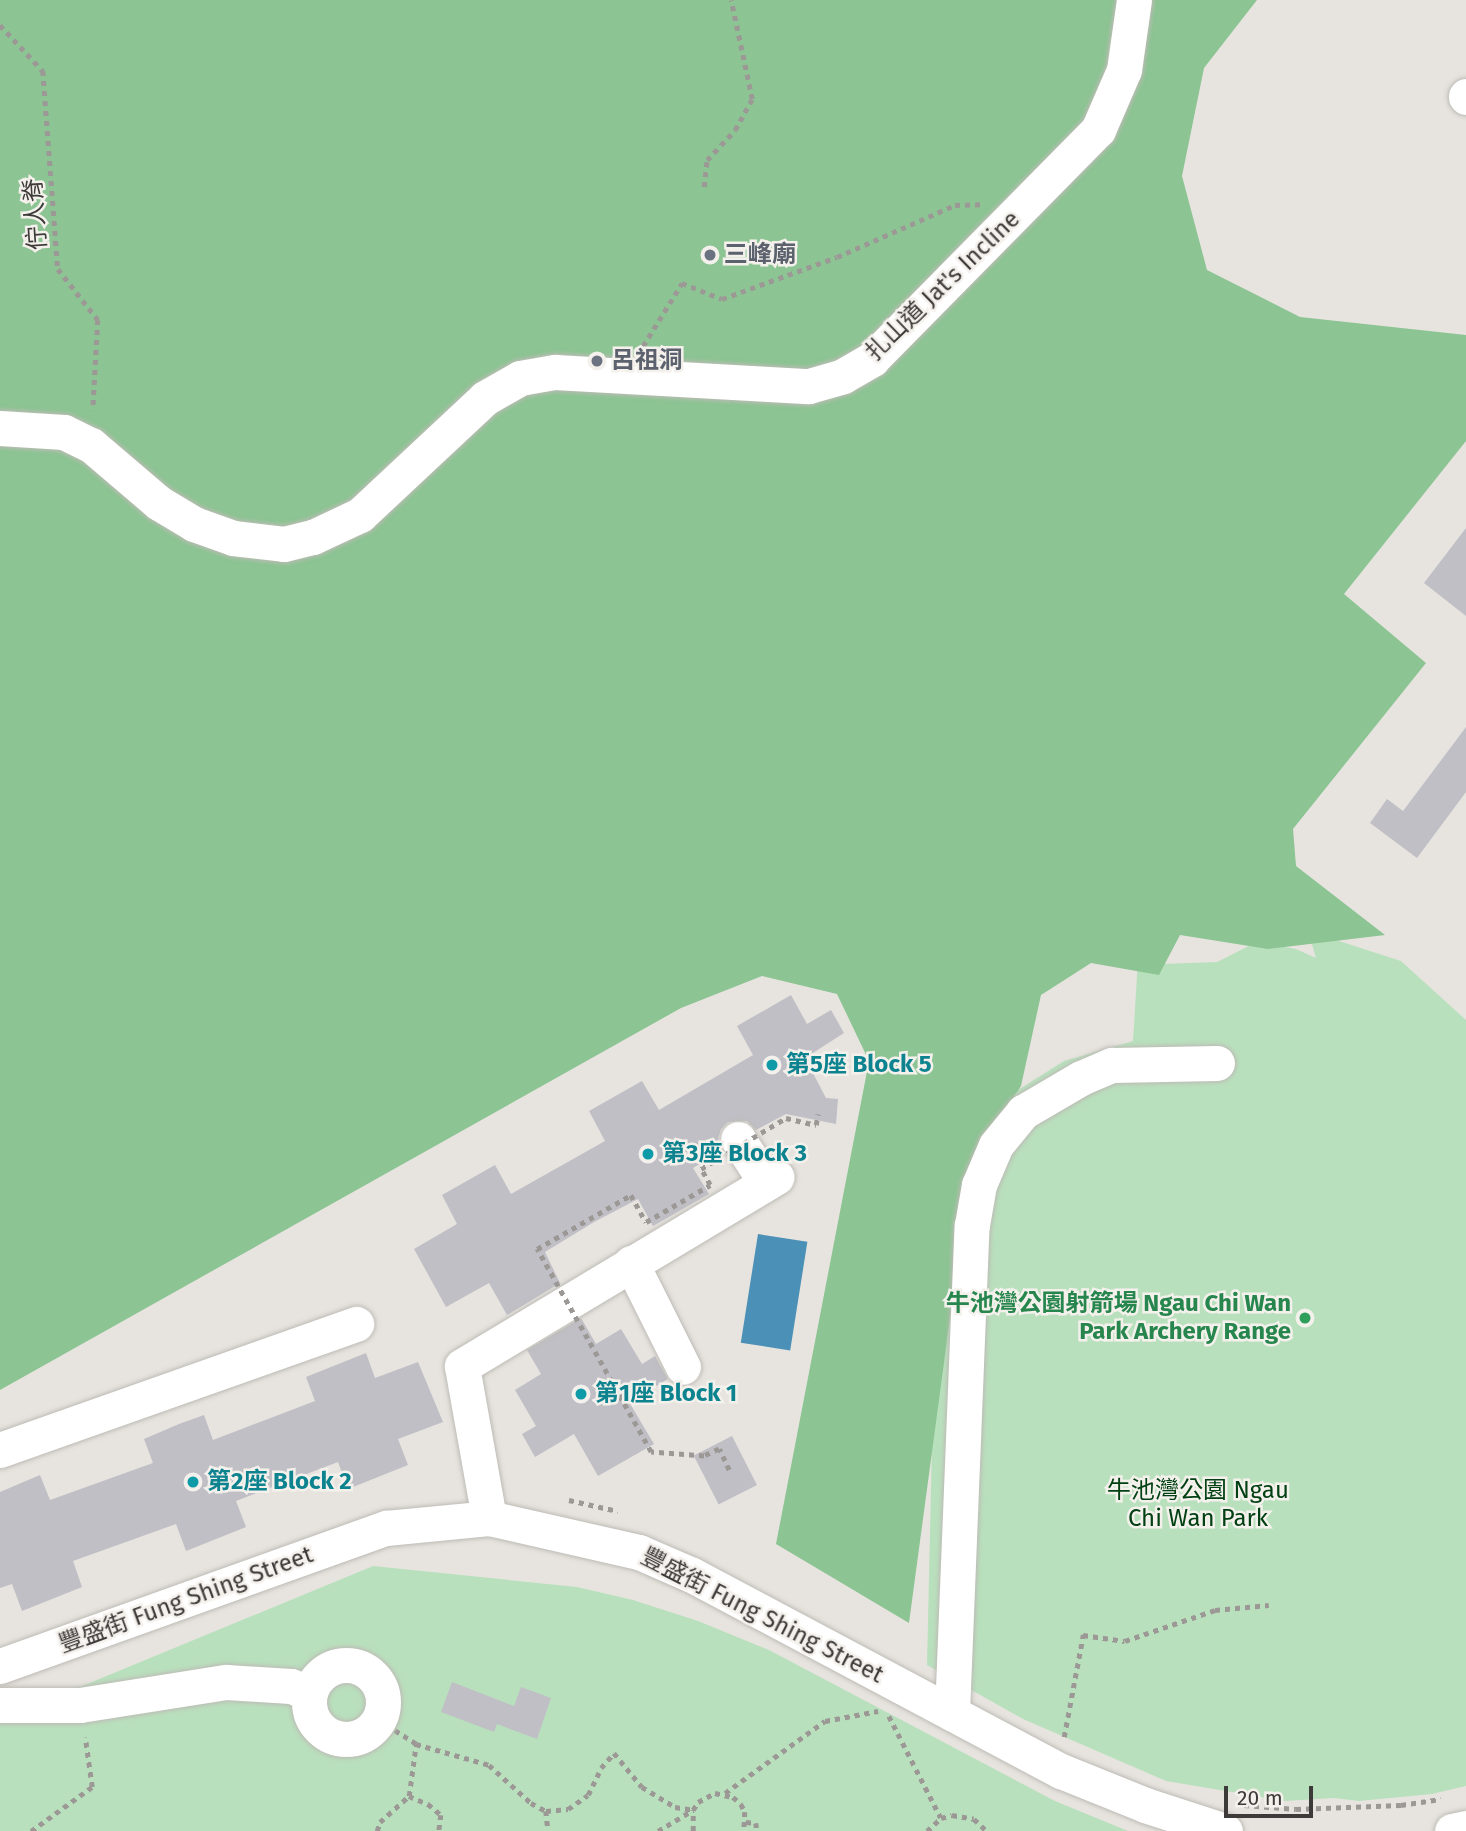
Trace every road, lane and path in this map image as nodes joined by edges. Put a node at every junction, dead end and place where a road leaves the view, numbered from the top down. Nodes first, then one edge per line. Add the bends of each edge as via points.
1 (731, 0) edge
2 (1134, 0) edge
3 (0, 25) edge
4 (704, 187) dead end
5 (1030, 203) junction
6 (627, 376) junction
7 (0, 428) edge
8 (91, 445) junction
9 (1217, 1063) dead end
10 (818, 1114) dead end
11 (738, 1139) dead end
12 (631, 1264) junction
13 (356, 1324) dead end
14 (683, 1367) dead end
15 (0, 1450) edge
16 (729, 1470) dead end
17 (558, 1498) dead end
18 (621, 1512) dead end
19 (489, 1518) junction
20 (1269, 1605) dead end
21 (0, 1666) edge
22 (309, 1693) junction
23 (0, 1705) edge
24 (952, 1713) junction
25 (378, 1720) junction
26 (84, 1724) dead end
27 (416, 1744) junction
28 (1063, 1745) dead end
29 (725, 1794) junction
30 (409, 1796) junction
31 (693, 1810) junction
32 (545, 1811) junction
33 (1460, 1813) edge
34 (1229, 1817) edge
35 (941, 1818) junction
36 (746, 1822) junction
37 (31, 1831) edge
38 (377, 1831) edge
39 (439, 1831) edge
40 (548, 1831) edge
41 (658, 1831) edge
42 (693, 1831) edge
43 (744, 1831) edge
44 (757, 1831) edge
45 (927, 1831) edge
46 (987, 1831) edge
47 (1452, 1831) edge

1 - 4 path via 752,99 735,130 707,160
2 - 5 street, 扎山道 Jat's Incline via 1124,70 1098,130
3 - 8 path, 佇人脊 via 43,71 58,269 98,320
5 - 6 street, 扎山道 Jat's Incline via 872,359 842,376 808,386
5 - 6 path via 955,205 837,257 722,299 682,282
6 - 8 street, 扎山道 Jat's Incline via 555,372 520,378 485,398 360,515 313,537 284,544 233,538 194,524 159,503
7 - 8 street, 扎山道 Jat's Incline via 64,432
9 - 24 street via 1112,1065 1082,1078 1023,1112 996,1146 979,1185 971,1252
10 - 16 path, bridge via 816,1125 786,1118 701,1169 710,1185 646,1223 631,1195 537,1249 651,1452 704,1456 719,1449
11 - 12 street via 772,1180
12 - 14 street
12 - 19 street via 462,1366
13 - 15 street
17 - 18 path
19 - 21 street, 豐盛街 Fung Shing Street via 386,1528
19 - 24 street, 豐盛街 Fung Shing Street via 639,1552 692,1575
20 - 28 path via 1215,1611 1125,1641 1083,1634
22 - 23 street via 291,1686 226,1682 80,1705
22 - 25 street via 312,1716 326,1734 349,1739 370,1730
22 - 25 street via 323,1672 335,1666 360,1667 383,1696
24 - 34 street, 豐盛街 Fung Shing Street via 1061,1771 1144,1805
25 - 27 path
26 - 37 path via 92,1787
27 - 30 path
27 - 32 path via 489,1765
29 - 31 path via 706,1796
29 - 35 path via 825,1721 886,1709
29 - 36 path via 741,1804
30 - 38 path via 380,1822
30 - 39 path via 440,1815
31 - 32 path via 675,1807 642,1787 614,1753 588,1794 568,1809
31 - 41 path
31 - 42 path
32 - 40 path
33 - 34 path via 1401,1805
33 - 47 street
35 - 45 path
35 - 46 path via 964,1815
36 - 43 path
36 - 44 path via 756,1823

